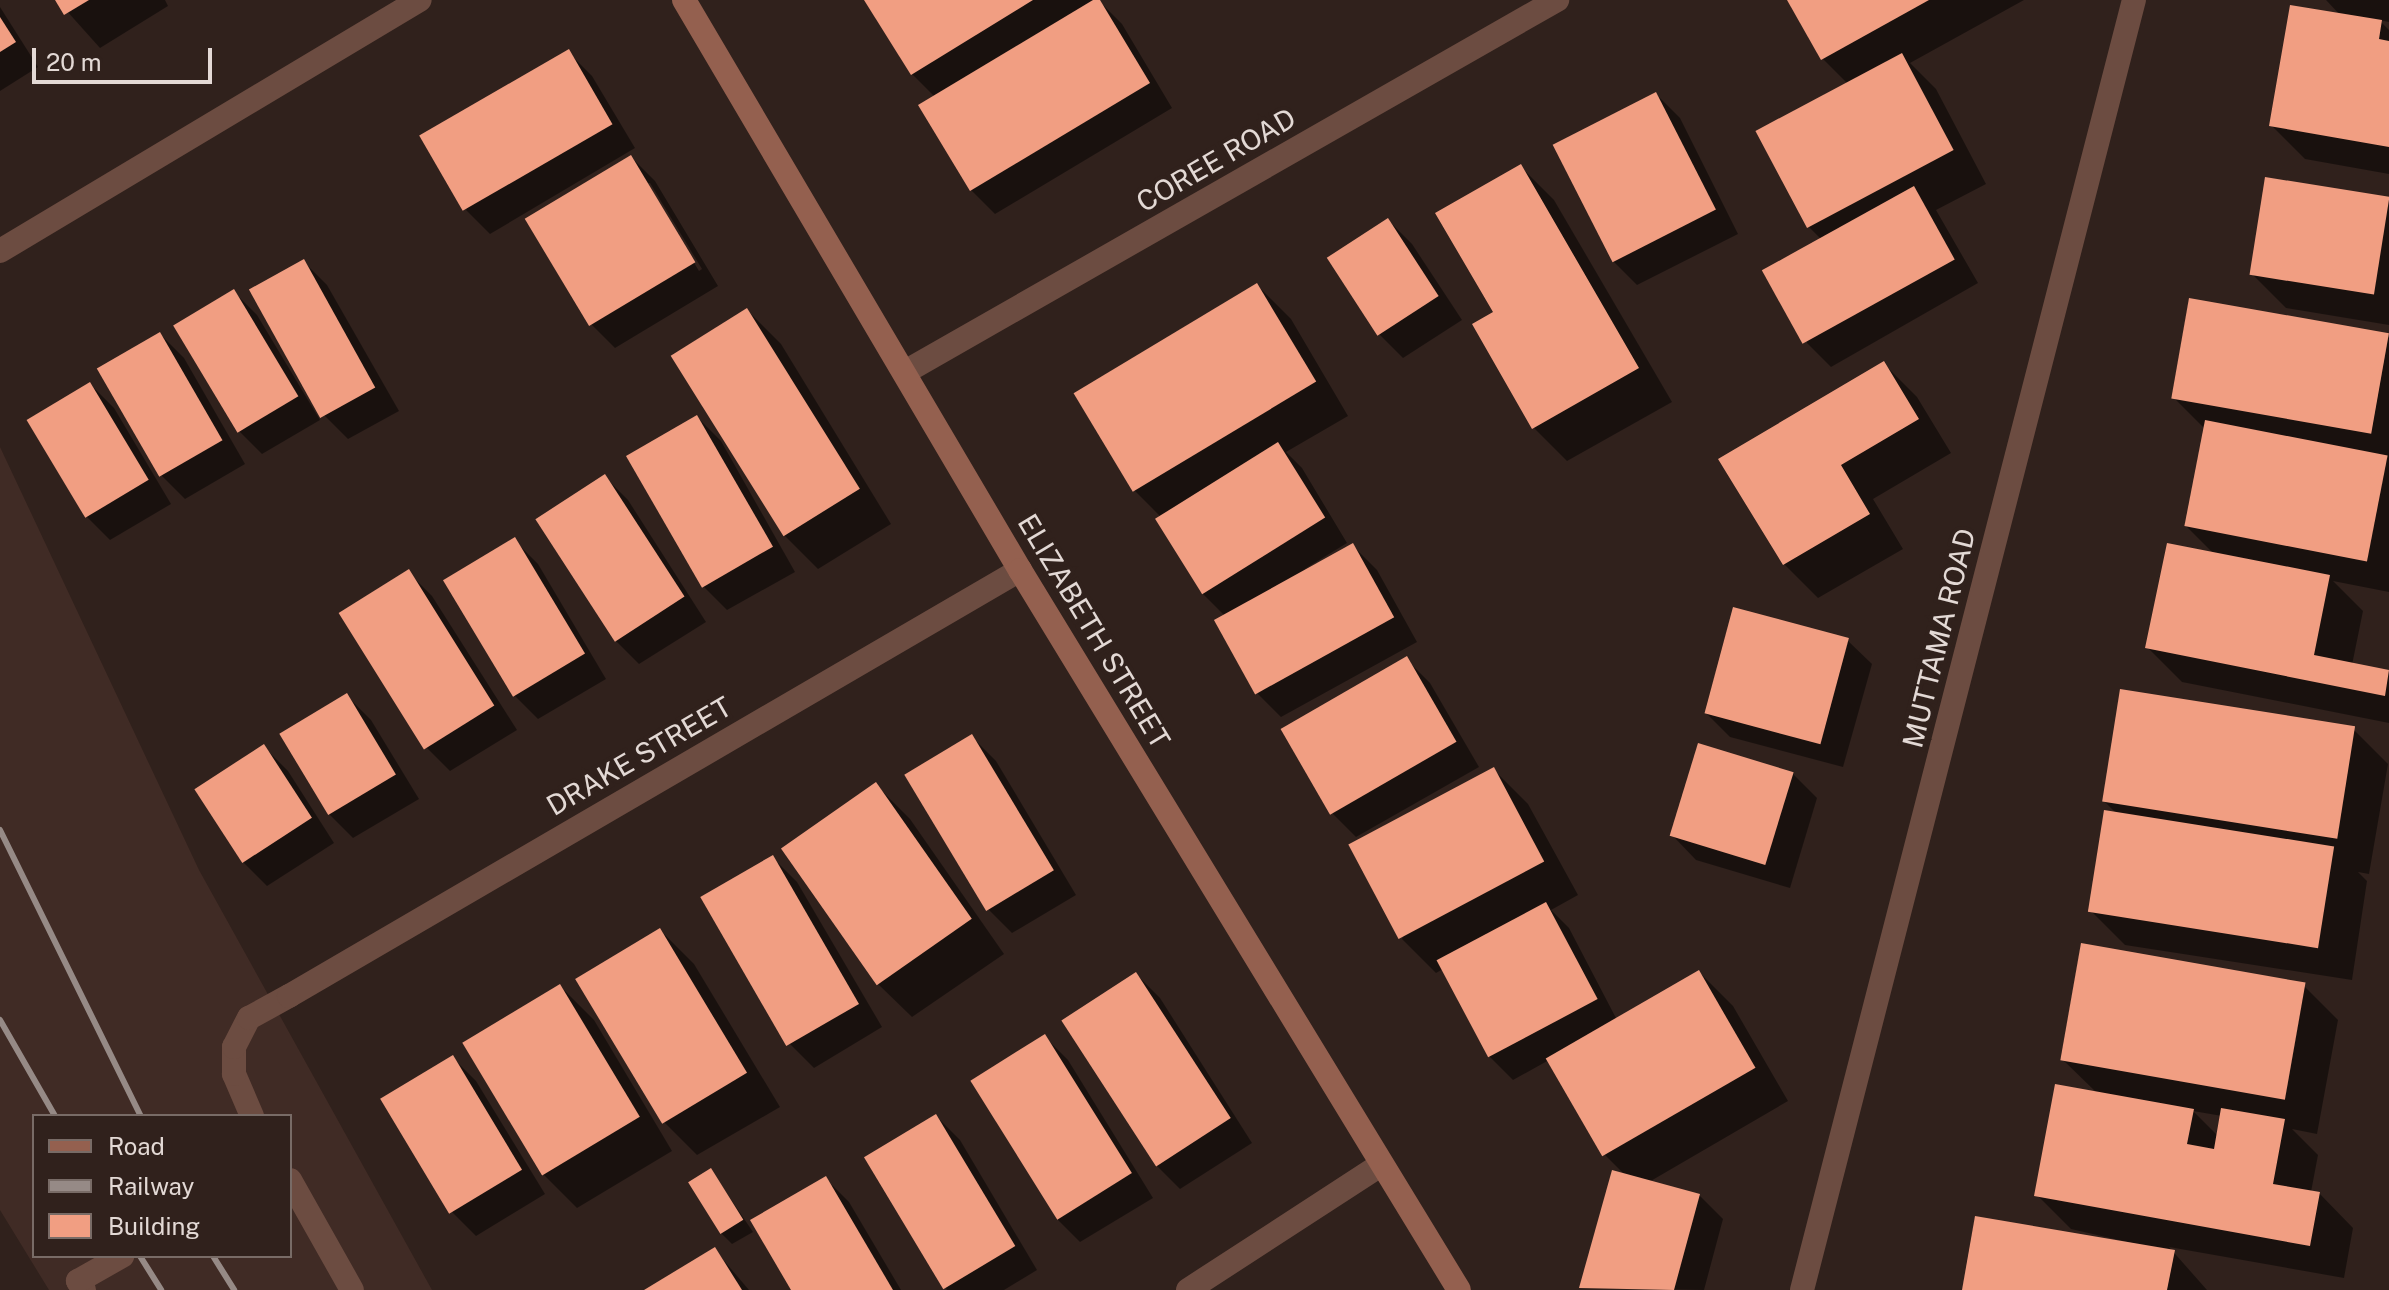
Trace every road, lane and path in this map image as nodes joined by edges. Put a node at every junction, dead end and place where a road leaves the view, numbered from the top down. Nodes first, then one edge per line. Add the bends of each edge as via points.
1 (420, 0) edge
2 (684, 0) edge
3 (1557, 0) edge
4 (2134, 0) edge
5 (0, 251) edge
6 (905, 372) junction
7 (1020, 570) junction
8 (251, 1114) edge
9 (1382, 1164) junction
10 (292, 1184) edge
11 (118, 1258) edge
12 (84, 1290) edge
13 (352, 1290) edge
14 (1188, 1290) edge
15 (1459, 1290) edge
16 (1802, 1290) edge

1 - 5 street
2 - 6 street, ELIZABETH STREET
3 - 6 street, COREE ROAD
4 - 16 street, MUTTAMA ROAD
6 - 7 street, ELIZABETH STREET
7 - 8 street, DRAKE STREET via 249,1018 234,1047 236,1085
7 - 9 street, ELIZABETH STREET
9 - 14 street
9 - 15 street, ELIZABETH STREET
10 - 13 street
11 - 12 street via 78,1281

